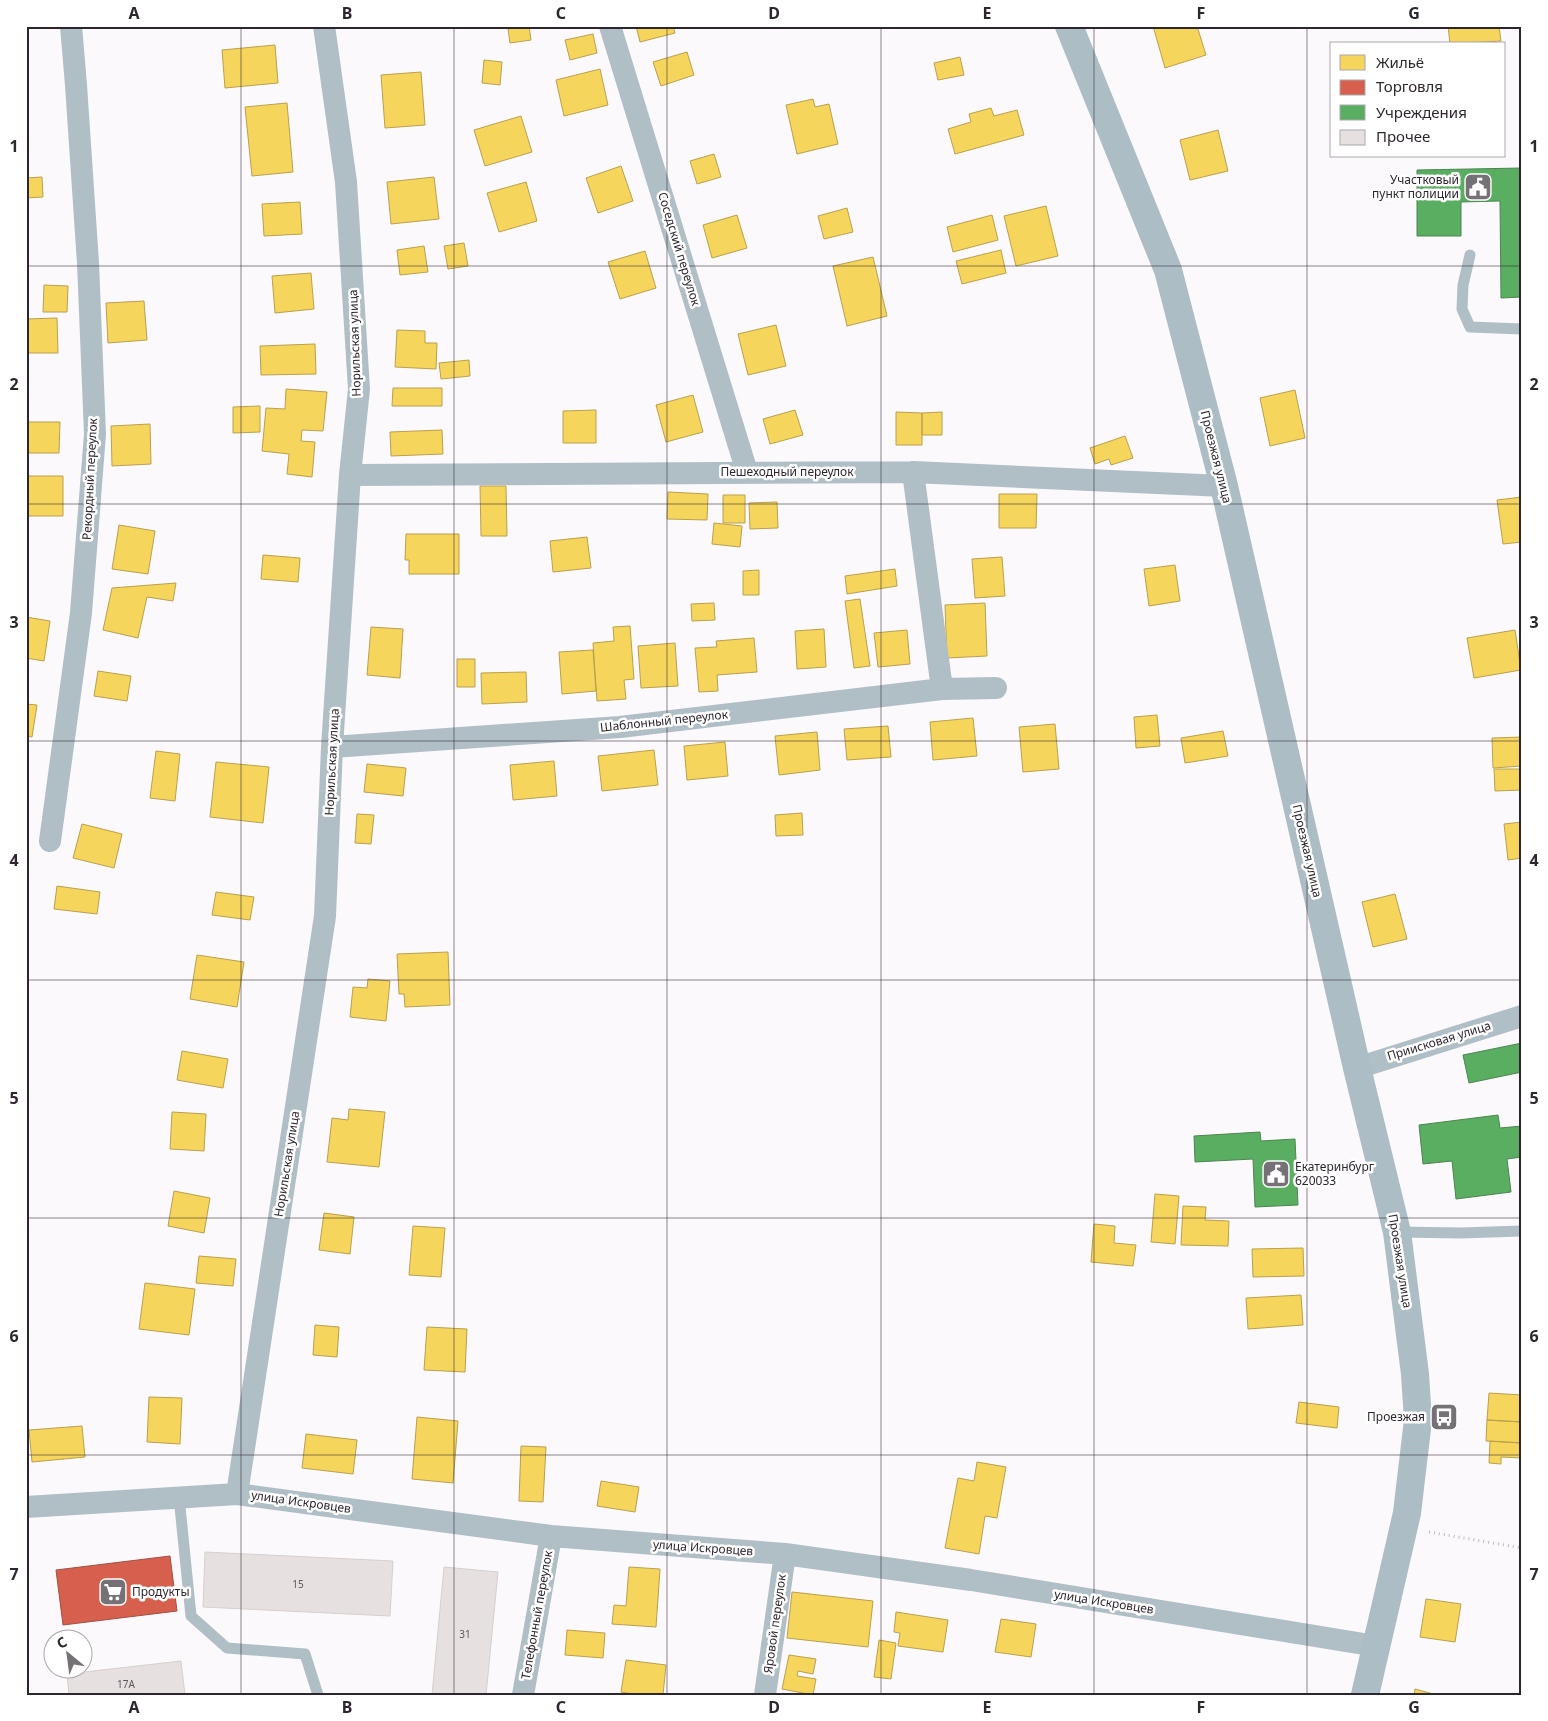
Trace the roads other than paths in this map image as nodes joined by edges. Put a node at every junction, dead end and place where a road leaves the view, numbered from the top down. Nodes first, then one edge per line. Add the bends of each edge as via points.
1 (71, 26) edge
2 (324, 26) edge
3 (610, 26) edge
4 (1069, 26) edge
5 (1470, 255) dead end
6 (1522, 330) edge
7 (747, 472) junction
8 (913, 472) junction
9 (350, 474) junction
10 (1224, 486) junction
11 (996, 688) dead end
12 (942, 689) junction
13 (332, 747) junction
14 (50, 841) dead end
15 (1522, 1016) edge
16 (1357, 1068) junction
17 (1522, 1231) edge
18 (1398, 1232) junction
19 (237, 1494) junction
20 (179, 1497) junction
21 (26, 1508) edge
22 (551, 1536) junction
23 (785, 1554) junction
24 (1376, 1646) junction
25 (318, 1695) edge
26 (523, 1695) edge
27 (765, 1695) edge
28 (1364, 1695) edge

1 - 14 street, Рекордный переулок via 88,263 95,434 81,613
2 - 9 street, Норильская улица via 346,182 359,389
3 - 7 street, Соседский переулок
4 - 10 main road, Проезжая улица via 1168,270
5 - 6 lane via 1463,285 1462,309 1470,327
7 - 8 street, Пешеходный переулок
7 - 9 street, Пешеходный переулок
8 - 10 street, Пешеходный переулок
8 - 12 street
9 - 13 street, Норильская улица
10 - 16 main road, Проезжая улица
11 - 12 street, Шаблонный переулок
12 - 13 street, Шаблонный переулок via 620,728
13 - 19 street, Норильская улица via 325,916
15 - 16 street, Приисковая улица
16 - 18 main road, Проезжая улица
17 - 18 lane
18 - 24 main road, Проезжая улица via 1418,1420 1407,1513
19 - 20 street, улица Искровцев
19 - 22 street, улица Искровцев
20 - 21 street, улица Искровцев
20 - 25 lane via 191,1616 227,1648 305,1654
22 - 23 street, улица Искровцев
22 - 26 street, Телефонный переулок
23 - 24 street, улица Искровцев via 971,1580
23 - 27 street, Яровой переулок
24 - 28 main road, Проезжая улица

